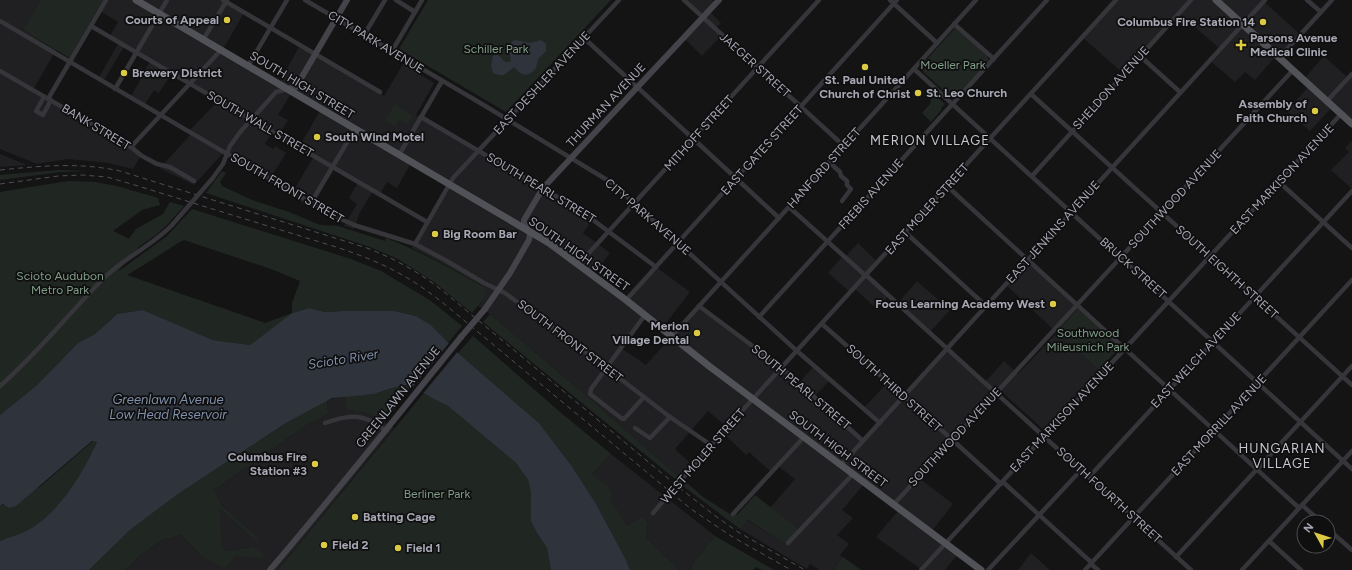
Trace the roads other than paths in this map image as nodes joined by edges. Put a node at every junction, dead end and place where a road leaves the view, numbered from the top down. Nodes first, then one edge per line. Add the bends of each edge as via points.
1 (106, 0) edge
2 (136, 0) edge
3 (167, 0) edge
4 (287, 0) edge
5 (306, 0) edge
6 (346, 0) edge
7 (385, 0) edge
8 (396, 0) edge
9 (422, 0) edge
10 (619, 0) edge
11 (684, 0) edge
12 (719, 0) edge
13 (818, 0) edge
14 (890, 0) edge
15 (976, 0) edge
16 (1047, 0) edge
17 (1116, 0) edge
18 (1191, 0) edge
19 (1216, 0) edge
20 (1265, 0) edge
21 (1307, 0) edge
22 (1332, 0) edge
23 (225, 1) edge
24 (896, 2) edge
25 (415, 12) junction
26 (1321, 12) junction
27 (159, 14) junction
28 (703, 17) junction
29 (336, 18) junction
30 (0, 21) edge
31 (954, 24) junction
32 (1242, 24) junction
33 (91, 26) junction
34 (270, 28) junction
35 (364, 35) junction
36 (584, 38) junction
37 (204, 40) junction
38 (937, 43) junction
39 (221, 50) junction
40 (392, 51) junction
41 (136, 52) junction
42 (315, 54) junction
43 (1140, 56) junction
44 (1279, 58) junction
45 (994, 59) junction
46 (70, 62) junction
47 (248, 66) junction
48 (758, 68) junction
49 (914, 69) junction
50 (0, 70) edge
51 (1293, 70) junction
52 (1352, 74) edge
53 (442, 81) junction
54 (190, 83) junction
55 (637, 88) junction
56 (115, 89) junction
57 (287, 89) junction
58 (380, 92) dead end
59 (1180, 92) junction
60 (1031, 94) junction
61 (48, 99) junction
62 (1327, 101) junction
63 (953, 104) junction
64 (801, 107) junction
65 (1341, 114) junction
66 (161, 116) junction
67 (421, 117) junction
68 (251, 119) junction
69 (507, 120) junction
70 (1352, 124) edge
71 (355, 129) junction
72 (1072, 131) junction
73 (990, 138) junction
74 (693, 139) junction
75 (844, 146) junction
76 (131, 147) junction
77 (479, 150) junction
78 (228, 154) junction
79 (399, 155) junction
80 (571, 158) junction
81 (829, 162) junction
82 (333, 167) junction
83 (1112, 168) junction
84 (1032, 176) junction
85 (736, 178) junction
86 (1280, 180) junction
87 (194, 181) dead end
88 (449, 184) junction
89 (947, 186) junction
90 (543, 188) junction
91 (1352, 191) edge
92 (842, 201) dead end
93 (311, 203) junction
94 (634, 203) junction
95 (789, 207) junction
96 (1072, 212) junction
97 (1162, 213) junction
98 (779, 218) junction
99 (427, 222) junction
100 (1324, 222) junction
101 (528, 231) junction
102 (609, 231) junction
103 (905, 232) junction
104 (678, 242) junction
105 (828, 242) junction
106 (415, 244) junction
107 (1352, 248) edge
108 (1210, 256) junction
109 (1121, 257) junction
110 (1028, 260) junction
111 (578, 265) junction
112 (656, 267) junction
113 (866, 275) junction
114 (1352, 280) edge
115 (721, 282) junction
116 (498, 290) junction
117 (1255, 297) junction
118 (626, 300) junction
119 (1169, 301) junction
120 (1077, 305) junction
121 (699, 306) junction
122 (986, 306) junction
123 (645, 315) junction
124 (759, 317) junction
125 (822, 324) junction
126 (672, 336) junction
127 (1299, 337) junction
128 (1214, 341) junction
129 (948, 348) junction
130 (1125, 348) junction
131 (797, 351) junction
132 (1352, 366) edge
133 (606, 368) junction
134 (782, 368) junction
135 (1342, 376) junction
136 (1258, 382) junction
137 (1352, 385) edge
138 (0, 386) edge
139 (1170, 389) junction
140 (997, 393) junction
141 (904, 396) junction
142 (644, 397) junction
143 (753, 399) junction
144 (670, 417) junction
145 (1300, 421) junction
146 (325, 423) dead end
147 (880, 423) junction
148 (634, 428) dead end
149 (385, 430) junction
150 (1214, 430) junction
151 (1045, 436) junction
152 (804, 437) junction
153 (953, 440) junction
154 (863, 441) junction
155 (711, 445) junction
156 (1352, 452) edge
157 (1344, 461) junction
158 (841, 465) junction
159 (1352, 468) edge
160 (1257, 469) junction
161 (1081, 470) junction
162 (853, 474) junction
163 (1089, 477) junction
164 (1002, 483) junction
165 (894, 504) junction
166 (1301, 507) junction
167 (653, 513) dead end
168 (733, 514) dead end
169 (1310, 514) edge
170 (1039, 515) junction
171 (1133, 518) junction
172 (1336, 536) edge
173 (1269, 541) junction
174 (788, 543) dead end
175 (945, 543) junction
176 (1352, 550) edge
177 (1176, 556) junction
178 (1091, 563) junction
179 (270, 570) edge
180 (921, 570) edge
181 (981, 570) edge
182 (988, 570) edge
183 (1085, 570) edge
184 (1098, 570) edge
185 (1191, 570) edge
186 (1242, 570) edge
187 (1301, 570) edge

1 - 33 street
2 - 27 main road, SOUTH HIGH STREET
3 - 27 street
4 - 34 street
5 - 29 street, CITY PARK AVENUE
6 - 29 main road
7 - 35 street
8 - 25 street
9 - 25 street
10 - 36 street, EAST DESHLER AVENUE
11 - 28 street, JAEGER STREET
12 - 28 main road, THURMAN AVENUE
13 - 48 street, MITHOFF STREET
14 - 24 street
15 - 31 street, HANFORD STREET
16 - 45 street, FREBIS AVENUE
17 - 60 street, EAST MOLER STREET
18 - 43 street, SHELDON AVENUE
19 - 32 main road
20 - 32 street, EAST JENKINS AVENUE
21 - 26 street
22 - 26 street
23 - 34 street
23 - 37 street
24 - 38 street
24 - 64 street, EAST GATES STREET
25 - 40 street
26 - 44 street
27 - 37 main road, SOUTH HIGH STREET
27 - 41 street
28 - 48 street, JAEGER STREET
28 - 55 main road, THURMAN AVENUE
29 - 35 street, CITY PARK AVENUE
29 - 42 main road
30 - 46 street, SOUTH FRONT STREET
31 - 38 street, HANFORD STREET
31 - 45 street
32 - 44 main road
32 - 59 street, EAST JENKINS AVENUE
33 - 41 street, SOUTH WALL STREET
33 - 46 street
34 - 42 street
34 - 47 street
35 - 40 street, CITY PARK AVENUE
36 - 55 street
36 - 69 street, EAST DESHLER AVENUE
37 - 39 main road, SOUTH HIGH STREET
38 - 49 street, HANFORD STREET
39 - 47 main road, SOUTH HIGH STREET
39 - 54 street
40 - 53 street, CITY PARK AVENUE
41 - 54 street, SOUTH WALL STREET
41 - 56 street
42 - 57 main road via 296,87
42 - 58 street
43 - 59 street
43 - 72 street, SHELDON AVENUE
44 - 51 main road
45 - 63 street, FREBIS AVENUE
46 - 56 street, SOUTH FRONT STREET
46 - 61 street
47 - 57 main road, SOUTH HIGH STREET
48 - 64 street, JAEGER STREET
48 - 74 street, MITHOFF STREET
49 - 63 street, BRUCK STREET
49 - 75 street, HANFORD STREET
50 - 61 street, BANK STREET
51 - 62 main road
51 - 97 street, SOUTHWOOD AVENUE
52 - 62 street
53 - 67 street
53 - 69 street, CITY PARK AVENUE
54 - 66 street
54 - 68 street, SOUTH WALL STREET
55 - 74 street
55 - 80 main road, THURMAN AVENUE
56 - 66 street, SOUTH FRONT STREET
57 - 68 street via 277,91
57 - 71 main road, SOUTH HIGH STREET
59 - 83 street, EAST JENKINS AVENUE
60 - 72 street, SOUTH EIGHTH STREET
60 - 73 street, EAST MOLER STREET
61 - 76 street, BANK STREET
62 - 65 main road
63 - 73 street, BRUCK STREET
63 - 105 street, FREBIS AVENUE
64 - 75 street, JAEGER STREET
64 - 85 street, EAST GATES STREET
65 - 70 main road
65 - 86 street, EAST MARKISON AVENUE
66 - 76 street
66 - 78 street, SOUTH FRONT STREET
67 - 77 street, SOUTH PEARL STREET
67 - 79 street
68 - 78 street via 230,146
68 - 82 street, SOUTH WALL STREET
69 - 77 street, EAST DESHLER AVENUE
69 - 80 street, CITY PARK AVENUE
71 - 79 main road, SOUTH HIGH STREET
71 - 82 street
72 - 83 street, SOUTH EIGHTH STREET
72 - 84 street, SHELDON AVENUE
73 - 84 street, BRUCK STREET
73 - 89 street, EAST MOLER STREET
74 - 85 street
74 - 94 street, MITHOFF STREET
75 - 81 street, HANFORD STREET
76 - 87 street, BANK STREET via 157,164 170,167
77 - 88 street, EAST DESHLER AVENUE
77 - 90 street, SOUTH PEARL STREET
78 - 93 street, SOUTH FRONT STREET
78 - 138 street, bridge via 212,179 172,225 158,239 105,277
79 - 88 main road, SOUTH HIGH STREET
80 - 90 main road, THURMAN AVENUE
80 - 94 street, CITY PARK AVENUE via 612,183
81 - 92 street via 840,172 851,189
81 - 95 street, HANFORD STREET
82 - 93 street
82 - 99 street, SOUTH WALL STREET
83 - 96 street, EAST JENKINS AVENUE
83 - 97 street, SOUTH EIGHTH STREET
84 - 96 street, BRUCK STREET
85 - 98 street
85 - 104 street, EAST GATES STREET
86 - 100 street
86 - 108 street, EAST MARKISON AVENUE
88 - 99 street, EAST DESHLER AVENUE
88 - 101 main road, SOUTH HIGH STREET
89 - 103 street, EAST MOLER STREET
89 - 110 street
90 - 101 main road, THURMAN AVENUE via 524,220
90 - 102 street, SOUTH PEARL STREET via 582,211
91 - 100 street, EAST WELCH AVENUE
93 - 106 street, SOUTH FRONT STREET via 340,220
94 - 102 street, MITHOFF STREET
94 - 104 street, CITY PARK AVENUE
95 - 98 street, HANFORD STREET
95 - 105 street, SOUTH FOURTH STREET
96 - 109 street, BRUCK STREET
96 - 110 street, EAST JENKINS AVENUE
97 - 108 street, SOUTH EIGHTH STREET
97 - 109 street, SOUTHWOOD AVENUE
98 - 115 street, HANFORD STREET
99 - 106 street, EAST DESHLER AVENUE
100 - 107 street
100 - 117 street, EAST WELCH AVENUE
101 - 111 main road, SOUTH HIGH STREET
101 - 116 main road, GREENLAWN AVENUE via 529,240
102 - 111 street, MITHOFF STREET
102 - 112 street, SOUTH PEARL STREET
103 - 113 street, EAST MOLER STREET
103 - 122 street
104 - 112 street, EAST GATES STREET
104 - 115 street, CITY PARK AVENUE
105 - 113 street, SOUTH FOURTH STREET
105 - 124 street, FREBIS AVENUE
106 - 116 street, SOUTH FRONT STREET
108 - 117 street, SOUTH EIGHTH STREET
108 - 119 street, EAST MARKISON AVENUE
109 - 119 street, BRUCK STREET
109 - 120 street, SOUTHWOOD AVENUE
110 - 120 street
110 - 122 street, EAST JENKINS AVENUE
111 - 118 main road, SOUTH HIGH STREET
112 - 118 street, EAST GATES STREET
113 - 125 street, EAST MOLER STREET
113 - 129 street, SOUTH FOURTH STREET
114 - 127 street, EAST MORRILL AVENUE
115 - 121 street, HANFORD STREET
115 - 124 street, CITY PARK AVENUE
116 - 133 street, SOUTH FRONT STREET via 510,296
116 - 149 main road, GREENLAWN AVENUE, bridge
117 - 127 street, SOUTH EIGHTH STREET
117 - 128 street, EAST WELCH AVENUE
118 - 123 main road, SOUTH HIGH STREET
119 - 128 street, BRUCK STREET
119 - 130 street, EAST MARKISON AVENUE
120 - 130 street
120 - 140 street, SOUTHWOOD AVENUE
121 - 126 street, HANFORD STREET
121 - 134 street, SOUTH PEARL STREET
122 - 129 street, EAST JENKINS AVENUE
123 - 126 main road, SOUTH HIGH STREET
123 - 133 street
124 - 131 street, CITY PARK AVENUE
125 - 131 street, EAST MOLER STREET
125 - 141 street, SOUTH THIRD STREET
126 - 143 main road, SOUTH HIGH STREET
127 - 135 street, SOUTH EIGHTH STREET
127 - 136 street, EAST MORRILL AVENUE
128 - 136 street, BRUCK STREET
128 - 139 street, EAST WELCH AVENUE
129 - 140 street, SOUTH FOURTH STREET
129 - 141 street, EAST JENKINS AVENUE
130 - 139 street
130 - 151 street, EAST MARKISON AVENUE
131 - 134 street, EAST MOLER STREET
131 - 147 street, CITY PARK AVENUE
132 - 135 street
133 - 142 street, SOUTH FRONT STREET
133 - 142 street via 590,394 623,419
134 - 143 street, EAST MOLER STREET
134 - 154 street, SOUTH PEARL STREET
135 - 137 street, SOUTH EIGHTH STREET
135 - 145 street
136 - 145 street, BRUCK STREET
136 - 150 street, EAST MORRILL AVENUE
139 - 150 street
139 - 163 street, EAST WELCH AVENUE
140 - 151 street, SOUTH FOURTH STREET
140 - 153 street, SOUTHWOOD AVENUE
141 - 147 street, EAST JENKINS AVENUE
141 - 153 street, SOUTH THIRD STREET
142 - 144 street, SOUTH FRONT STREET
143 - 152 main road, SOUTH HIGH STREET
143 - 155 street, WEST MOLER STREET
144 - 148 street via 650,438
144 - 155 street, SOUTH FRONT STREET
145 - 157 street, BRUCK STREET
145 - 160 street
146 - 149 street via 342,417 356,417 375,423
147 - 154 street, EAST JENKINS AVENUE
149 - 179 main road, GREENLAWN AVENUE
150 - 160 street
150 - 171 street, EAST MORRILL AVENUE
151 - 161 street, SOUTH FOURTH STREET
151 - 164 street, EAST MARKISON AVENUE
152 - 158 main road, SOUTH HIGH STREET
152 - 168 street
153 - 164 street, SOUTH THIRD STREET
153 - 165 street, SOUTHWOOD AVENUE
154 - 158 street, EAST JENKINS AVENUE
155 - 167 street, WEST MOLER STREET
156 - 157 street
157 - 159 street, BRUCK STREET
157 - 166 street
158 - 162 main road, SOUTH HIGH STREET
160 - 166 street
160 - 177 street
161 - 163 street, SOUTH FOURTH STREET
161 - 170 street
162 - 165 main road, SOUTH HIGH STREET
162 - 174 street
163 - 171 street, SOUTH FOURTH STREET
164 - 170 street, SOUTH THIRD STREET
164 - 175 street, EAST MARKISON AVENUE
165 - 175 main road, SOUTH HIGH STREET
166 - 169 street
166 - 173 street
170 - 178 street, SOUTH THIRD STREET
170 - 182 street
171 - 177 street, SOUTH FOURTH STREET
171 - 178 street, EAST MORRILL AVENUE
172 - 176 street
173 - 186 street
173 - 187 street
175 - 180 street, EAST MARKISON AVENUE
175 - 181 main road, SOUTH HIGH STREET
177 - 185 street, SOUTH FOURTH STREET
178 - 183 street, EAST MORRILL AVENUE
178 - 184 street, SOUTH THIRD STREET

